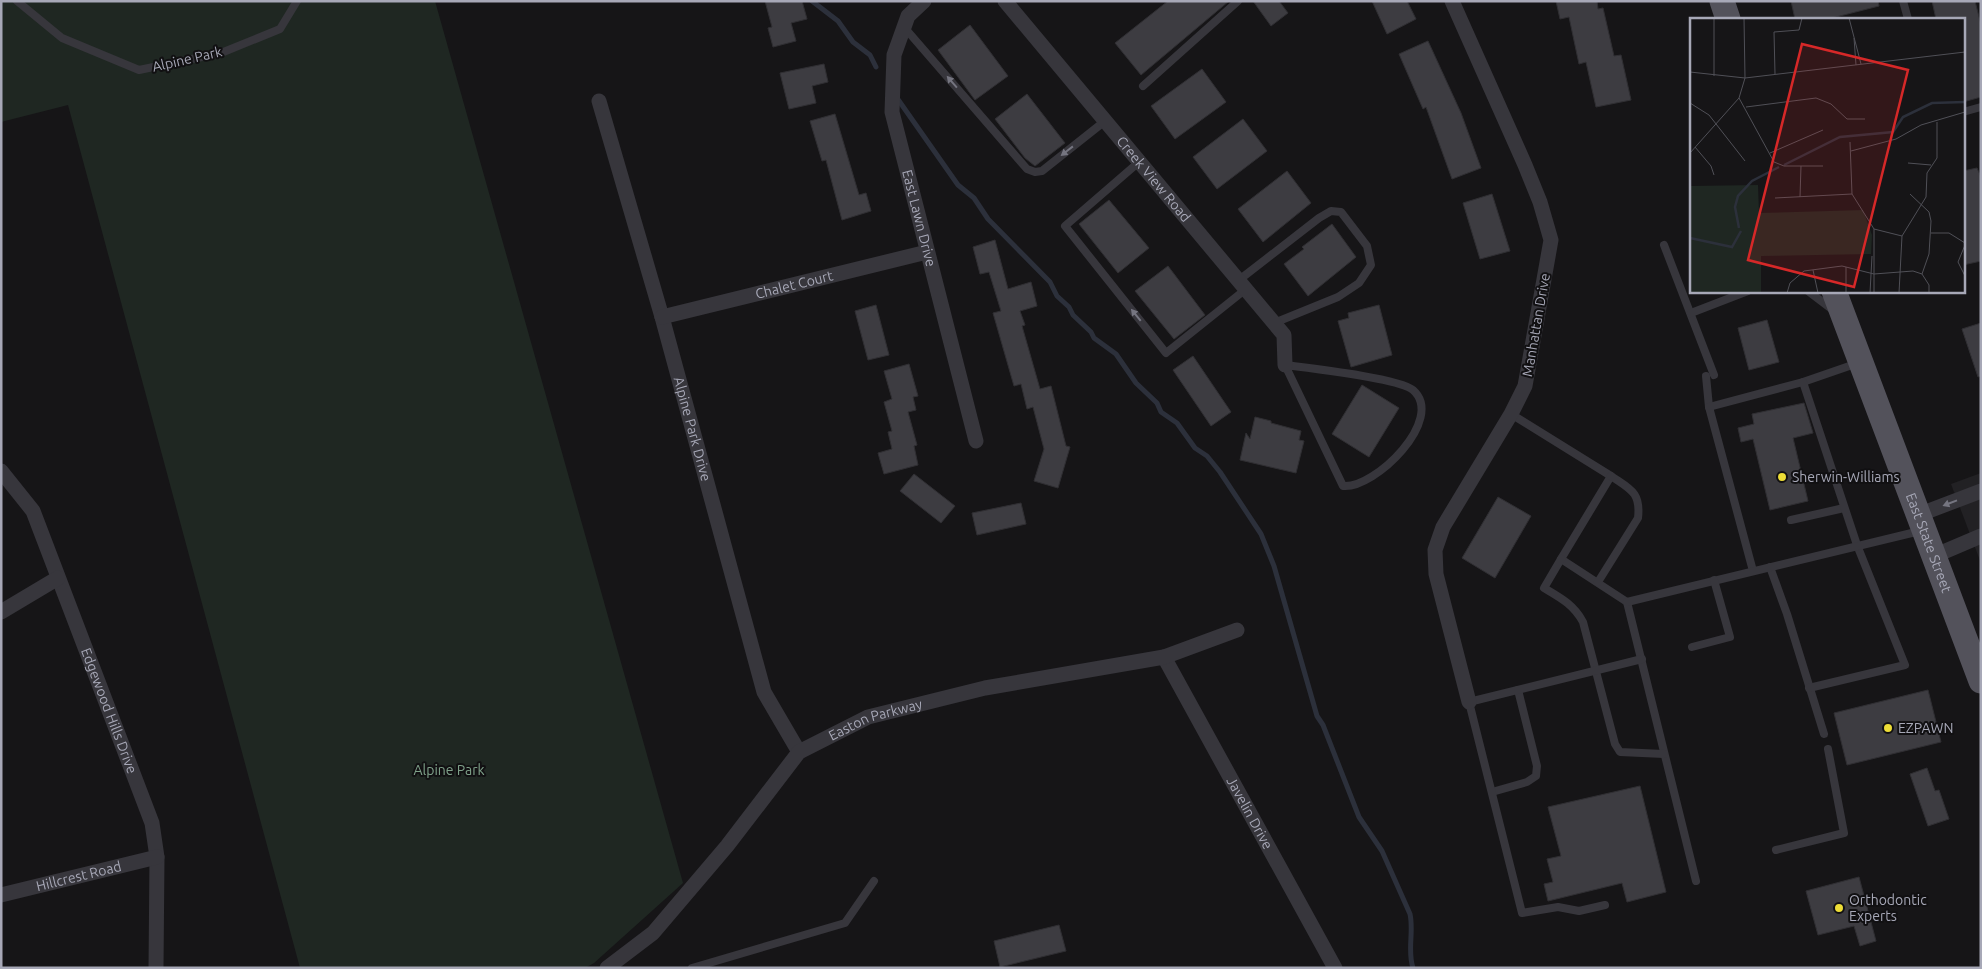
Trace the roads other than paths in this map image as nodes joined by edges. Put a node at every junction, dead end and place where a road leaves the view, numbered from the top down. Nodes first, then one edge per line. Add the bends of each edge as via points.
1 (17, 1) edge
2 (297, 1) edge
3 (924, 1) edge
4 (1005, 1) edge
5 (1238, 1) edge
6 (1452, 1) edge
7 (1722, 1) edge
8 (1903, 1) edge
9 (1728, 18) edge
10 (1908, 18) edge
11 (904, 27) junction
12 (1143, 86) dead end
13 (599, 101) dead end
14 (1981, 107) edge
15 (1964, 112) edge
16 (1105, 121) junction
17 (1140, 162) junction
18 (1664, 245) dead end
19 (927, 252) junction
20 (1242, 285) junction
21 (1745, 292) edge
22 (1809, 292) edge
23 (1834, 292) edge
24 (1691, 313) junction
25 (662, 317) junction
26 (1844, 319) junction
27 (1274, 323) junction
28 (1861, 362) junction
29 (1285, 364) junction
30 (1803, 382) junction
31 (1709, 407) junction
32 (1511, 414) junction
33 (976, 441) dead end
34 (1, 471) edge
35 (1611, 476) junction
36 (1981, 491) edge
37 (1844, 508) junction
38 (1791, 520) dead end
39 (1921, 523) junction
40 (1981, 536) edge
41 (1857, 545) junction
42 (1934, 556) junction
43 (1561, 559) junction
44 (1770, 567) junction
45 (1753, 571) junction
46 (58, 578) junction
47 (1714, 580) junction
48 (1598, 582) junction
49 (1628, 602) junction
50 (1, 612) edge
51 (1237, 630) dead end
52 (1692, 647) dead end
53 (1164, 657) junction
54 (1642, 659) junction
55 (1596, 671) junction
56 (1981, 680) edge
57 (1809, 688) junction
58 (1518, 690) junction
59 (1470, 702) junction
60 (1824, 734) dead end
61 (1828, 749) dead end
62 (799, 752) junction
63 (1664, 754) junction
64 (1492, 792) junction
65 (1776, 850) dead end
66 (157, 857) junction
67 (874, 881) dead end
68 (1696, 881) dead end
69 (1, 895) edge
70 (1605, 905) dead end
71 (156, 968) edge
72 (607, 968) edge
73 (692, 968) edge
74 (1335, 968) edge

1 - 2 lane, Alpine Park via 62,38 139,70 221,53 280,29
3 - 11 street, East Lawn Drive via 908,16
4 - 16 street, Creek View Road
5 - 12 lane
6 - 32 street, Manhattan Drive via 1525,165 1551,240 1525,386
7 - 9 main road
8 - 10 lane
16 -> 11 lane via 1042,171 1027,169
11 - 19 street, East Lawn Drive via 894,55 892,112
13 - 25 street, Alpine Park Drive
14 - 15 lane
16 - 17 street, Creek View Road
17 - 20 street, Creek View Road
20 -> 17 lane via 1166,353 1065,226
18 - 24 lane
19 - 25 street, Chalet Court
19 - 33 street, East Lawn Drive
20 - 27 street, Creek View Road
20 - 27 lane via 1319,218 1331,211 1341,212 1367,246 1371,265 1359,283 1338,297
21 - 24 lane
22 - 26 lane
23 - 26 main road, East State Street
24 - 31 lane via 1710,375
25 - 62 street, Alpine Park Drive via 764,692
26 - 28 main road, East State Street
27 - 29 street, Creek View Road via 1284,335
28 - 30 lane
28 - 39 main road, East State Street
29 - 29 lane via 1386,381 1411,389 1417,395 1421,408 1420,418 1408,443 1382,470 1362,482 1343,486
30 - 31 lane
30 - 37 lane
31 - 45 lane
32 - 35 lane
32 - 59 street, Manhattan Drive via 1443,527 1435,550 1436,574
34 - 46 street, Edgewood Hills Drive via 33,511
35 - 43 lane
35 - 48 lane via 1633,490 1639,512
36 -> 39 street
37 - 38 lane
37 - 41 lane
39 - 41 lane
39 - 42 main road, East State Street
40 - 42 street
41 - 44 lane
41 - 57 lane via 1905,665
42 - 56 main road, East State Street
43 - 48 lane
43 - 55 lane via 1544,588 1577,611
44 - 45 lane
44 - 57 lane
45 - 47 lane
46 - 50 street
46 - 66 street, Edgewood Hills Drive via 152,823
47 - 49 lane
47 - 52 lane via 1730,637
48 - 49 lane
49 - 54 lane
51 - 53 street, Easton Parkway
53 - 62 street, Easton Parkway via 985,688 868,717
53 - 74 street, Javelin Drive
54 - 55 lane
54 - 63 lane
55 - 58 lane
55 - 63 lane via 1614,744 1620,752
57 - 60 lane
58 - 59 lane
58 - 64 lane via 1537,766 1536,776 1527,782
59 - 64 lane
61 - 65 lane via 1844,833
62 - 72 street, Easton Parkway via 727,846 653,933
63 - 68 lane
64 - 70 lane via 1522,913 1558,907 1579,911
66 - 69 street, Hillcrest Road
66 - 71 street, Edgewood Hills Drive
67 - 73 lane via 845,923

